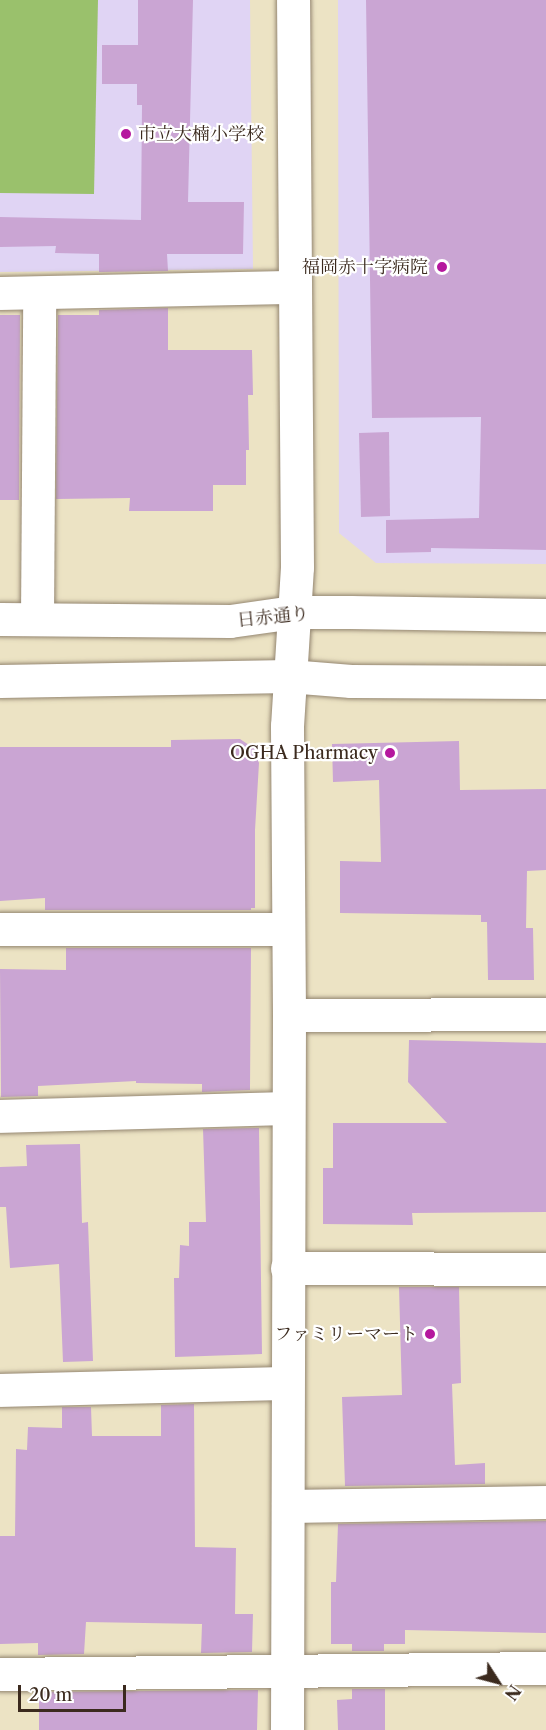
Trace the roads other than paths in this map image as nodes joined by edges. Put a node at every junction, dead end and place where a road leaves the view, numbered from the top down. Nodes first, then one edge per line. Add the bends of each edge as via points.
1 (293, 0) edge
2 (294, 287) junction
3 (0, 293) edge
4 (39, 293) junction
5 (294, 612) junction
6 (546, 615) edge
7 (0, 619) edge
8 (37, 619) junction
9 (289, 676) junction
10 (0, 681) edge
11 (546, 682) edge
12 (0, 929) edge
13 (287, 929) junction
14 (546, 1014) edge
15 (289, 1015) junction
16 (288, 1108) junction
17 (0, 1116) edge
18 (287, 1268) junction
19 (546, 1269) edge
20 (287, 1383) junction
21 (0, 1390) edge
22 (546, 1502) edge
23 (288, 1506) junction
24 (546, 1668) edge
25 (287, 1670) junction
26 (0, 1674) edge
27 (287, 1730) edge

1 - 2 street
2 - 4 street
2 - 5 street via 297,567
3 - 4 street
4 - 8 street
5 - 6 street, 日赤通り
5 - 8 street, 日赤通り via 230,621
5 - 9 street
7 - 8 street, 日赤通り
9 - 10 street
9 - 11 street via 351,681
9 - 13 street
12 - 13 street
13 - 15 street
14 - 15 street
15 - 16 street
16 - 17 street
16 - 18 street
18 - 19 street
18 - 20 street
20 - 21 street
20 - 23 street
22 - 23 street
23 - 25 street
24 - 25 street
25 - 26 street
25 - 27 street

